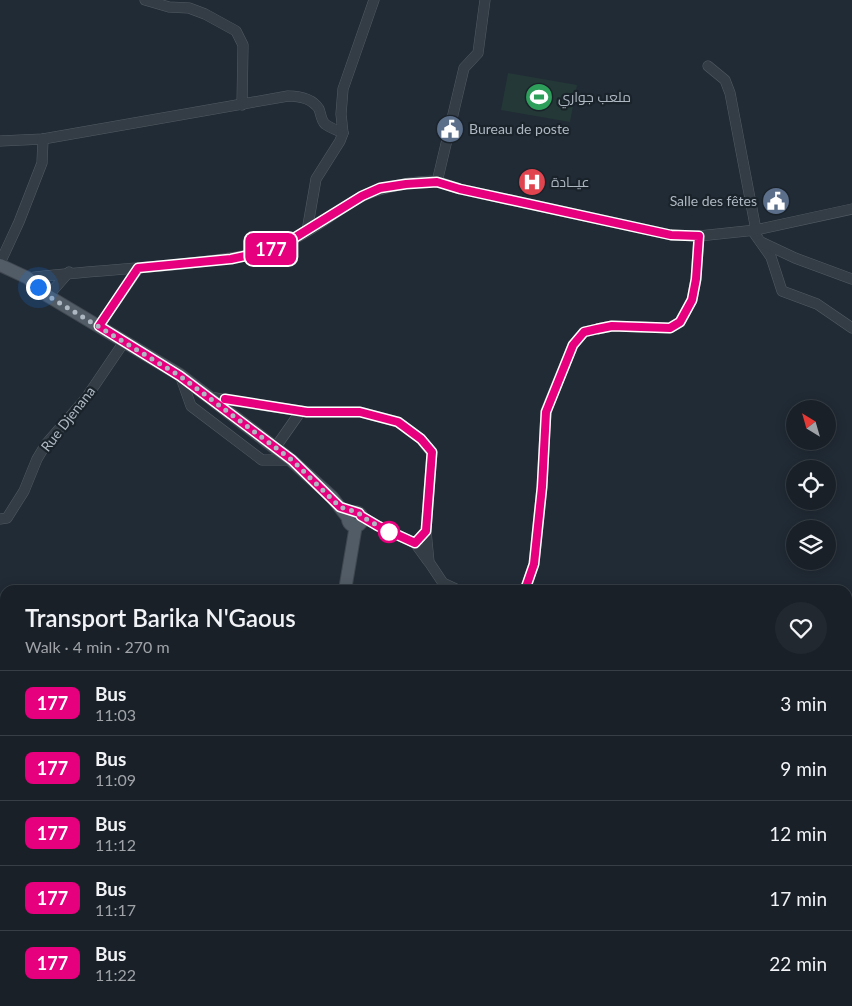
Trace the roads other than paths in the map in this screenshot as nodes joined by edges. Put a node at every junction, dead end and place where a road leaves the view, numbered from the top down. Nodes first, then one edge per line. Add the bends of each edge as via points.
1 (146, 0) edge
2 (374, 0) edge
3 (485, 0) edge
4 (708, 66) dead end
5 (242, 105) junction
6 (342, 133) junction
7 (44, 140) junction
8 (0, 141) edge
9 (437, 182) junction
10 (852, 209) edge
11 (754, 230) junction
12 (307, 231) junction
13 (699, 236) junction
14 (760, 241) junction
15 (0, 264) edge
16 (138, 268) junction
17 (69, 272) junction
18 (28, 278) junction
19 (852, 279) edge
20 (48, 296) junction
21 (99, 326) junction
22 (852, 328) edge
23 (124, 342) junction
24 (180, 376) junction
25 (206, 396) junction
26 (301, 411) junction
27 (275, 448) junction
28 (292, 460) junction
29 (0, 518) edge
30 (355, 520) junction
31 (426, 531) junction
32 (415, 543) junction
33 (429, 562) junction
34 (346, 585) edge
35 (447, 585) edge
36 (531, 585) edge

1 - 5 street via 169,7 189,8 236,31 243,44
2 - 6 street via 343,89
3 - 9 street via 478,53 464,68
4 - 11 street via 724,80 730,93
5 - 6 street via 300,96 317,106 324,123
5 - 7 street
6 - 12 street via 336,151 316,179
7 - 8 street
7 - 15 street via 42,163
9 - 12 street via 380,188
9 - 13 street via 671,235
10 - 11 street
11 - 13 street
11 - 14 street
12 - 16 street via 259,253 231,259
13 - 36 street via 692,300 680,322 670,328 612,326 597,329 584,332 573,345 546,412
14 - 19 street
14 - 22 street via 771,257 782,291 818,304
15 - 18 main road
16 - 17 street
16 - 21 street
17 - 18 street
17 - 20 street
18 - 20 main road
20 - 21 main road
21 - 23 main road
23 - 24 main road
23 - 29 street, Rue Djenana via 86,398 46,444 8,518
24 - 25 main road
24 - 28 street via 191,406 262,460
25 - 26 street
25 - 27 main road
26 - 27 street
26 - 31 street via 360,412 398,422 421,439 432,452
27 - 28 main road
28 - 30 main road
30 - 32 street via 378,526
30 - 34 main road
31 - 32 street
31 - 33 street
32 - 33 street
33 - 35 street

